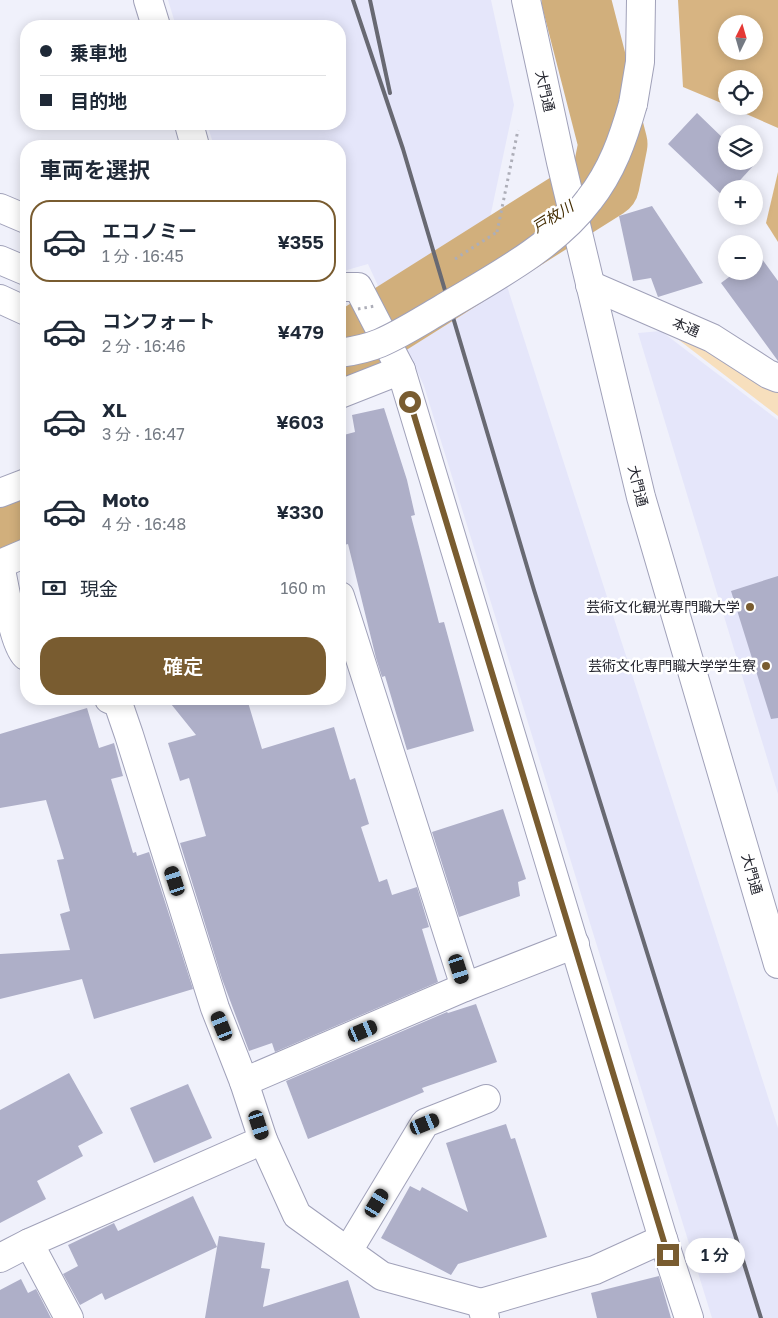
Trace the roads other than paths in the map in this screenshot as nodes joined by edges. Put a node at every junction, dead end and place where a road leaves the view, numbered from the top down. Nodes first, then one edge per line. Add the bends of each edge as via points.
1 (148, 0) edge
2 (526, 0) edge
3 (641, 0) edge
4 (154, 20) edge
5 (0, 208) edge
6 (20, 216) edge
7 (0, 260) edge
8 (20, 268) edge
9 (590, 285) junction
10 (346, 287) edge
11 (0, 299) edge
12 (20, 308) edge
13 (346, 352) edge
14 (401, 370) junction
15 (778, 378) edge
16 (346, 392) edge
17 (20, 485) edge
18 (0, 493) edge
19 (20, 556) edge
20 (0, 564) edge
21 (346, 615) edge
22 (20, 646) edge
23 (119, 705) edge
24 (575, 944) junction
25 (778, 964) edge
26 (465, 987) junction
27 (244, 1082) junction
28 (486, 1099) dead end
29 (263, 1140) junction
30 (663, 1239) junction
31 (29, 1243) junction
32 (348, 1251) junction
33 (0, 1258) edge
34 (483, 1310) edge
35 (69, 1318) edge
36 (689, 1318) edge

1 - 4 street
2 - 9 street, 大門通
3 - 13 street, bridge via 640,62 633,104 608,174 588,202 561,229 517,262 381,343
5 - 6 street
7 - 8 street
9 - 15 street, 本通 via 712,338
9 - 25 street, 大門通 via 641,497
10 - 14 street via 358,288
11 - 12 street
14 - 16 street
14 - 24 street
17 - 18 street
19 - 20 street
20 - 22 street
21 - 26 street
23 - 27 street via 215,1008
24 - 26 street
24 - 30 street
26 - 27 street
27 - 29 street
28 - 32 street via 425,1124
29 - 31 street
29 - 32 street via 297,1215
30 - 34 street via 595,1270
30 - 36 street
31 - 33 street
31 - 35 street
32 - 34 street via 382,1276

